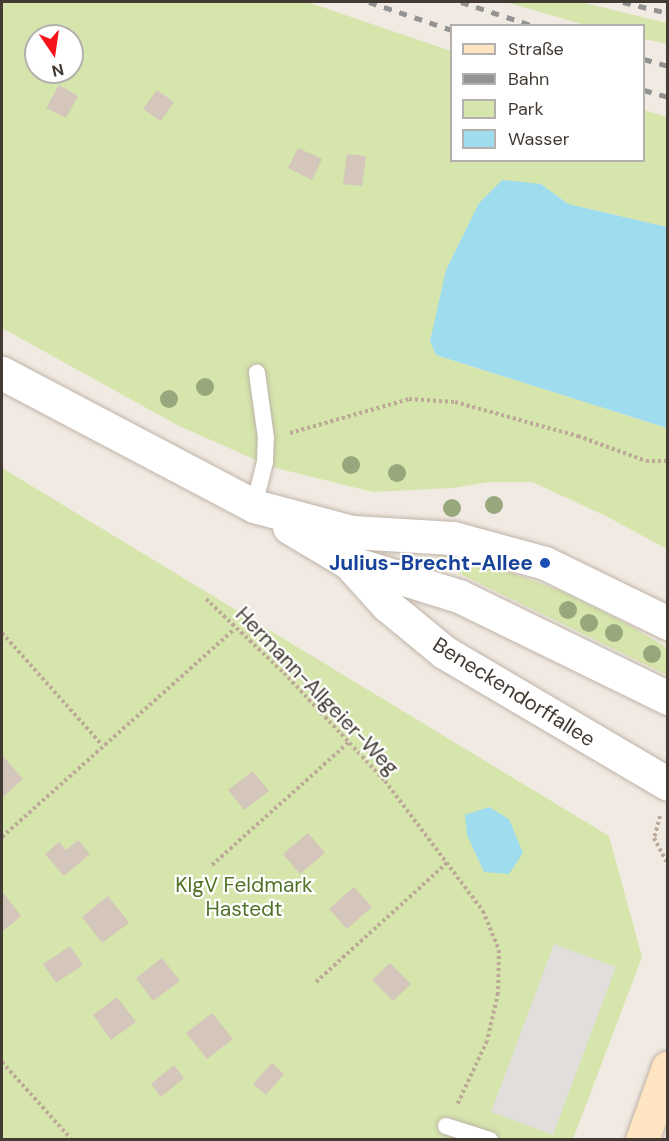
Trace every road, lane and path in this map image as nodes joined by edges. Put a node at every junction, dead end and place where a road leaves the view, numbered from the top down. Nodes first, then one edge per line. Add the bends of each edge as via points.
1 (2, 373) edge
2 (257, 374) dead end
3 (266, 438) junction
4 (668, 461) edge
5 (254, 507) junction
6 (346, 561) junction
7 (206, 598) dead end
8 (668, 623) edge
9 (235, 629) junction
10 (2, 633) edge
11 (668, 698) edge
12 (349, 742) junction
13 (102, 745) junction
14 (665, 796) edge
15 (2, 837) edge
16 (447, 863) junction
17 (668, 864) edge
18 (212, 865) dead end
19 (316, 982) dead end
20 (2, 1062) edge
21 (668, 1067) edge
22 (446, 1126) joint
23 (72, 1140) edge
24 (490, 1140) edge
25 (642, 1140) edge

1 - 5 street, Beneckendorffallee
2 - 3 lane
3 - 4 path via 409,399 455,402 578,436 646,461
3 - 5 lane via 265,462
5 - 6 street, Beneckendorffallee
5 - 8 street, Beneckendorffallee via 352,532 453,538 545,563
6 - 11 street, Beneckendorffallee via 459,596
6 - 14 street, Beneckendorffallee via 387,605 444,652
7 - 9 path, Hermann-Allgeier-Weg
9 - 12 path, Hermann-Allgeier-Weg via 284,673
9 - 13 path
10 - 13 path
12 - 16 path, Hermann-Allgeier-Weg via 385,781
12 - 18 path
13 - 15 path
14 - 17 path via 654,838
16 - 19 path
16 - 22 path, Hermann-Allgeier-Weg via 483,911 499,950 498,993 488,1041
20 - 23 path
21 - 25 main road
22 - 24 lane

